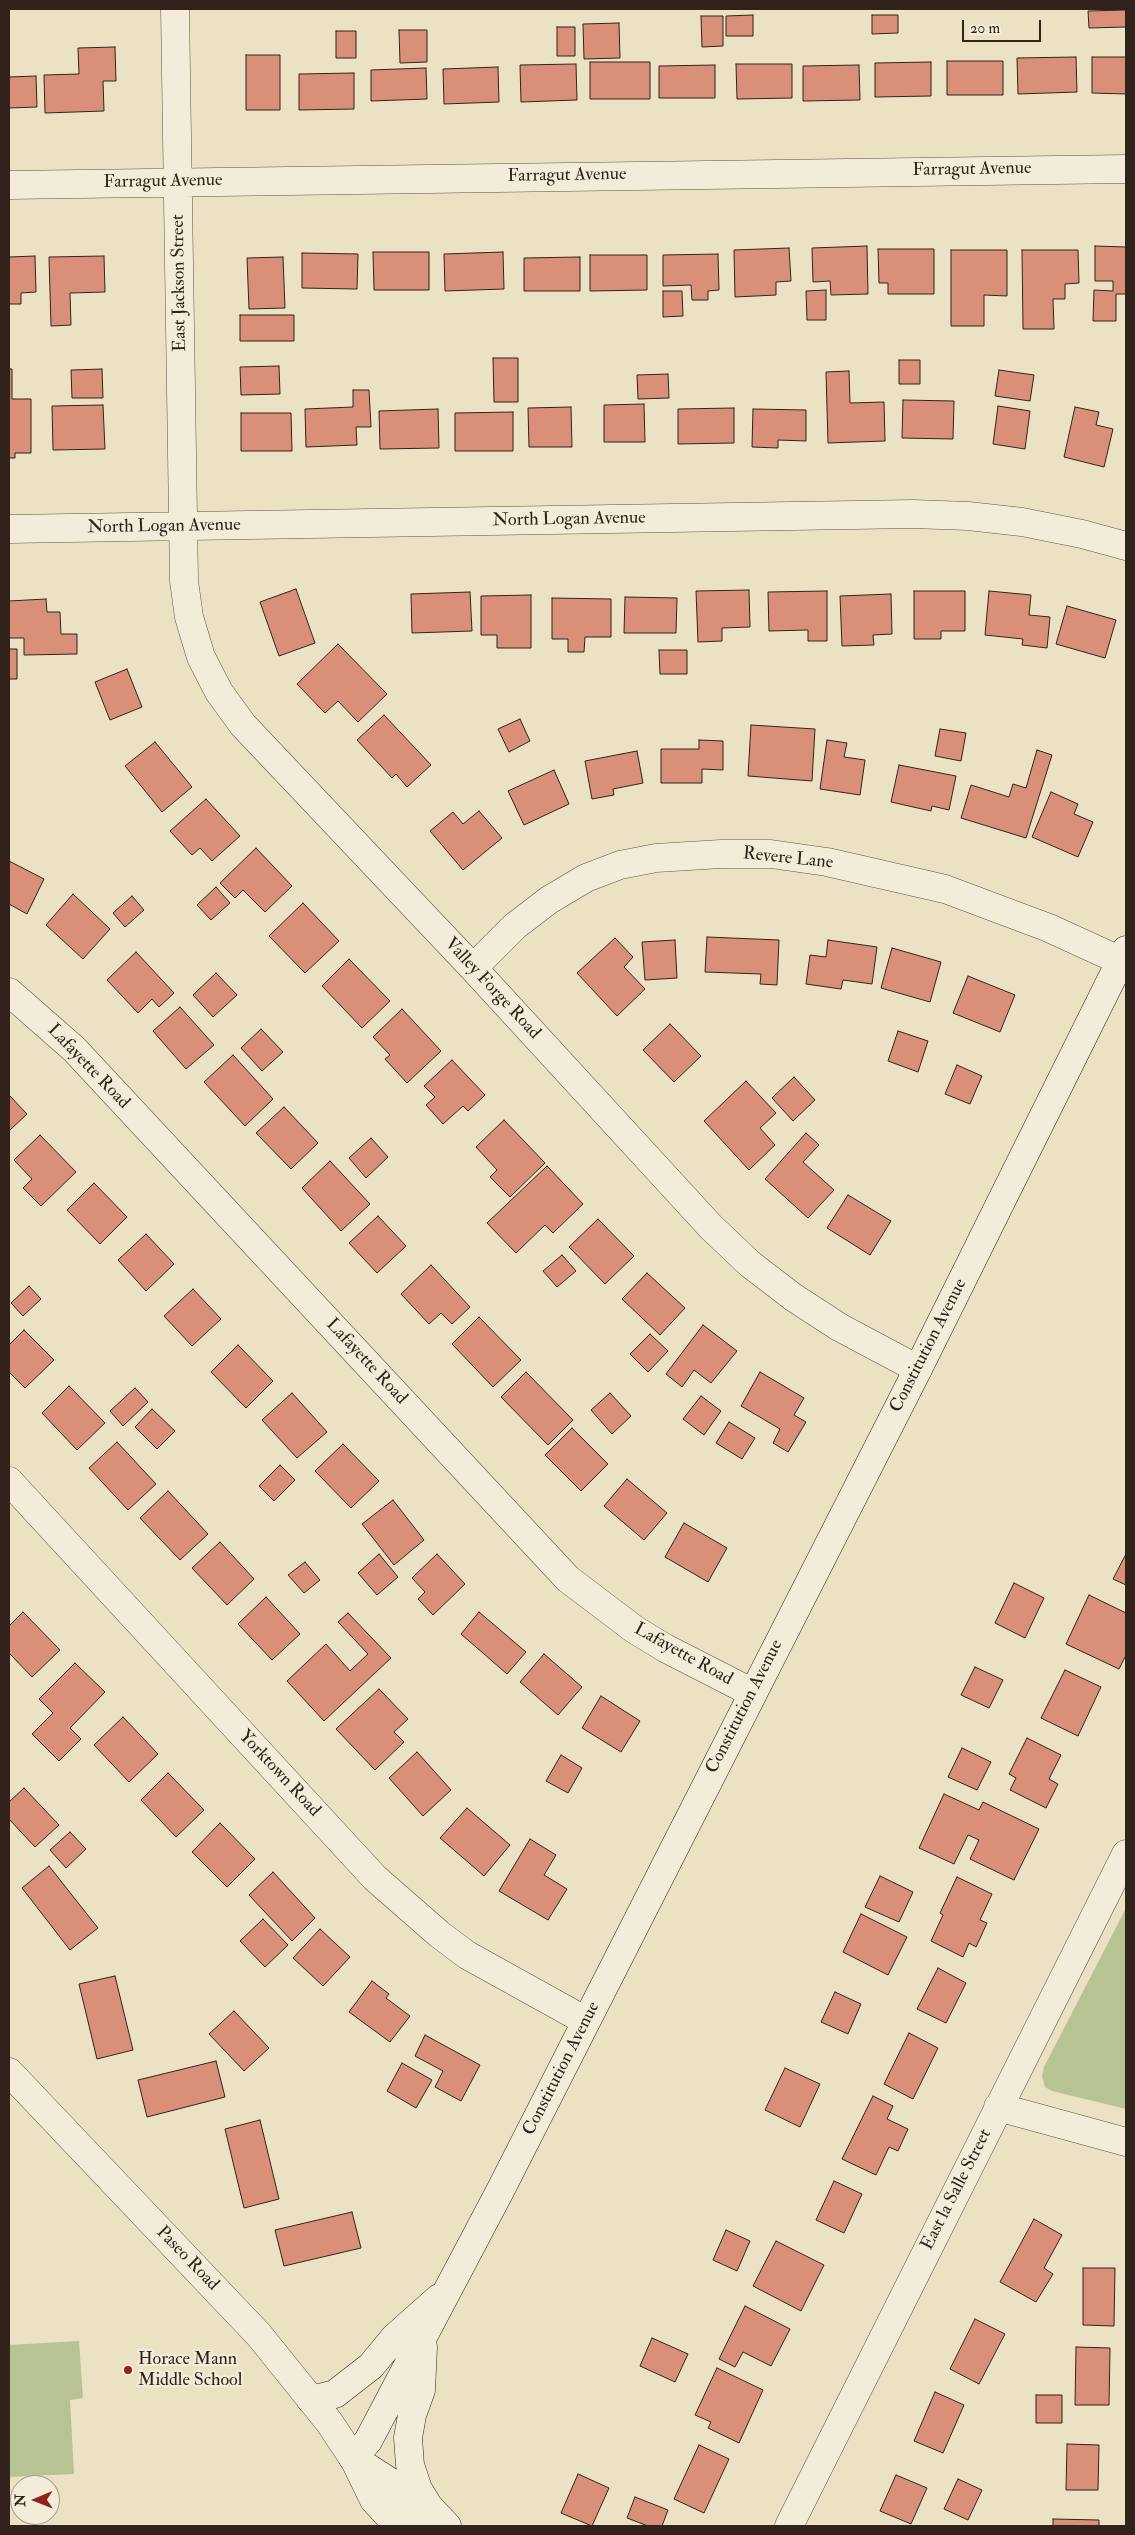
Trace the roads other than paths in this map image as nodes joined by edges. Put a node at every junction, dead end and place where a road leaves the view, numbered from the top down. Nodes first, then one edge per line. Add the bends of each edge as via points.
1 (175, 9) edge
2 (1126, 169) edge
3 (179, 182) junction
4 (9, 185) edge
5 (184, 527) junction
6 (9, 530) edge
7 (1126, 546) edge
8 (1123, 956) edge
9 (474, 968) junction
10 (9, 992) edge
11 (918, 1368) junction
12 (9, 1481) edge
13 (753, 1693) junction
14 (1126, 1854) edge
15 (586, 2021) junction
16 (9, 2072) edge
17 (998, 2107) junction
18 (1126, 2142) edge
19 (451, 2287) junction
20 (423, 2341) junction
21 (311, 2400) junction
22 (353, 2458) junction
23 (398, 2526) edge
24 (435, 2526) edge
25 (447, 2526) edge
26 (789, 2526) edge

1 - 3 street, East Jackson Street
2 - 3 street, Farragut Avenue
3 - 4 street, Farragut Avenue
3 - 5 street, East Jackson Street
5 - 6 street, North Logan Avenue
5 - 7 street, North Logan Avenue via 913,514 1022,522
5 - 9 street, Valley Forge Road via 184,581 189,616 201,657 219,692 243,725
8 - 9 street, Revere Lane via 945,889 827,862 771,854 721,854 656,858 620,865 586,878 515,926
8 - 11 street, Constitution Avenue
9 - 11 street, Valley Forge Road via 666,1179 750,1264 839,1328
10 - 13 street, Lafayette Road via 74,1049 568,1578 634,1629
11 - 13 street, Constitution Avenue
12 - 15 street, Yorktown Road via 375,1878 468,1955
13 - 15 street, Constitution Avenue
14 - 17 street, East la Salle Street
15 - 19 street, Constitution Avenue
16 - 21 street, Paseo Road via 259,2335
17 - 18 street
17 - 26 street, East la Salle Street
19 - 20 street, Constitution Avenue
19 - 21 street via 394,2337 371,2366 335,2394
20 - 22 street, Constitution Avenue via 368,2441
20 - 25 street via 421,2390 408,2438 410,2465 418,2489
21 - 22 street, Paseo Road
22 - 23 street, Paseo Road via 374,2500
22 - 24 street, Paseo Road via 390,2482 420,2517

